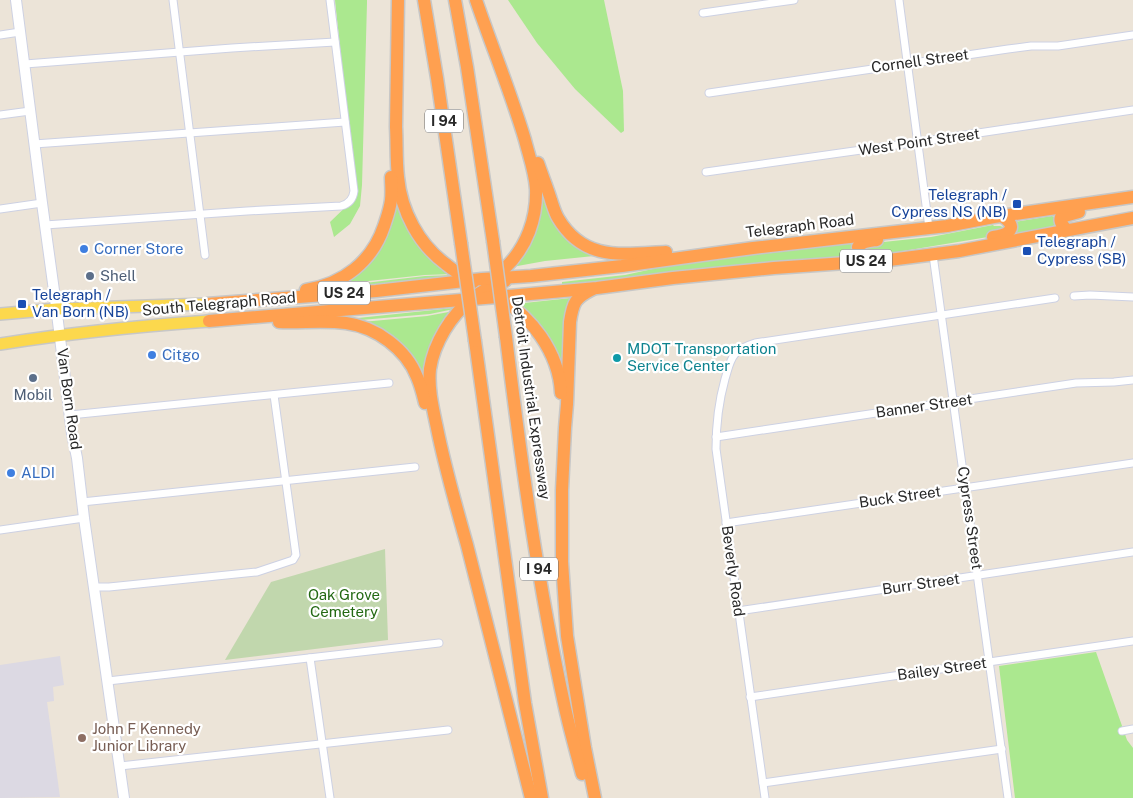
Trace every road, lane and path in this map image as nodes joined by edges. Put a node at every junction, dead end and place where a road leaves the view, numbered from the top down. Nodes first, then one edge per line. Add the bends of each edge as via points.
1 (16, 0) edge
2 (174, 0) edge
3 (330, 0) edge
4 (398, 0) edge
5 (424, 0) edge
6 (455, 0) edge
7 (476, 0) edge
8 (794, 0) edge
9 (899, 0) edge
10 (703, 13) dead end
11 (20, 32) junction
12 (0, 35) edge
13 (1133, 35) edge
14 (335, 42) junction
15 (180, 52) junction
16 (24, 64) junction
17 (908, 64) junction
18 (709, 93) dead end
19 (1133, 110) edge
20 (30, 111) junction
21 (0, 114) edge
22 (519, 120) junction
23 (345, 122) junction
24 (396, 127) junction
25 (190, 133) junction
26 (918, 142) junction
27 (34, 144) junction
28 (706, 172) dead end
29 (1133, 197) edge
30 (42, 203) junction
31 (1133, 204) edge
32 (0, 209) edge
33 (200, 214) junction
34 (1002, 216) junction
35 (1133, 218) edge
36 (967, 222) junction
37 (45, 225) junction
38 (929, 228) junction
39 (1067, 230) junction
40 (753, 248) junction
41 (205, 255) dead end
42 (933, 255) junction
43 (901, 258) junction
44 (865, 261) junction
45 (597, 288) junction
46 (483, 289) junction
47 (1074, 296) dead end
48 (1133, 297) edge
49 (1055, 298) dead end
50 (213, 303) junction
51 (57, 309) junction
52 (0, 314) edge
53 (941, 315) junction
54 (214, 321) junction
55 (60, 335) junction
56 (0, 344) edge
57 (1133, 380) edge
58 (389, 383) dead end
59 (274, 395) junction
60 (953, 402) junction
61 (70, 415) junction
62 (565, 428) junction
63 (716, 437) junction
64 (441, 449) junction
65 (1133, 464) edge
66 (415, 467) dead end
67 (286, 480) junction
68 (965, 488) junction
69 (82, 502) junction
70 (84, 518) junction
71 (726, 523) junction
72 (0, 530) edge
73 (1133, 552) edge
74 (978, 576) junction
75 (94, 587) junction
76 (738, 611) junction
77 (1133, 641) edge
78 (439, 643) dead end
79 (310, 658) junction
80 (990, 662) junction
81 (108, 681) junction
82 (750, 697) junction
83 (1133, 729) edge
84 (448, 730) dead end
85 (1122, 731) dead end
86 (322, 745) junction
87 (1002, 749) junction
88 (120, 766) junction
89 (763, 783) junction
90 (124, 798) edge
91 (330, 798) edge
92 (531, 798) edge
93 (542, 798) edge
94 (588, 798) edge
95 (596, 798) edge
96 (765, 798) edge
97 (1008, 798) edge

1 - 11 main road, Van Born Road
2 - 15 street
3 - 14 street
4 - 24 highway
5 - 93 highway, I 94, bridge via 438,78 525,703
6 - 94 highway, Detroit Industrial Expressway / I 94, bridge via 548,622
7 - 22 highway
8 - 10 street
9 - 17 street
11 - 12 street
11 - 16 main road, Van Born Road
13 - 17 street, Cornell Street
14 - 15 street
14 - 23 street
15 - 16 street
15 - 25 street
16 - 20 main road, Van Born Road
17 - 18 street, Cornell Street
17 - 26 street
19 - 26 street, West Point Street
20 - 21 street
20 - 27 main road, Van Born Road
22 - 40 highway via 557,217 568,232 596,251 609,254
22 - 46 highway via 536,189 532,224 511,262
23 - 25 street
23 - 33 street via 354,192 350,201 341,206
24 - 46 highway via 401,199 418,237 446,265
24 - 50 highway via 392,146 391,200 376,245 368,257 350,273 312,289
25 - 27 street
25 - 33 street
26 - 28 street, West Point Street
26 - 38 street
27 - 30 main road, Van Born Road
29 - 34 highway, Telegraph Road / US 24
30 - 32 street
30 - 37 main road, Van Born Road
31 - 39 highway via 1063,215 1061,224
33 - 37 street
33 - 41 street
34 - 36 highway, Telegraph Road / US 24
34 - 43 highway via 1011,228 1005,234 918,251
35 - 39 highway, US 24
36 - 38 highway, Telegraph Road / US 24
36 - 44 highway via 944,232 864,242 858,247 858,252
37 - 51 main road, Van Born Road
38 - 40 highway, Telegraph Road / US 24
39 - 42 highway, US 24
40 - 46 highway, Telegraph Road / US 24 via 520,276
42 - 43 highway, US 24
42 - 53 street, Cypress Street
43 - 44 highway, US 24
44 - 45 highway, US 24
45 - 46 highway, US 24 via 523,294
45 - 62 highway via 582,296 572,309
46 - 50 highway, South Telegraph Road / US 24 via 446,283
46 - 54 highway, South Telegraph Road / US 24 via 448,301
46 - 62 highway via 522,314 540,334 559,378
46 - 64 highway via 460,309 434,352 430,385
47 - 48 street
49 - 53 street
50 - 51 main road, South Telegraph Road / US 24
51 - 52 main road, South Telegraph Road / US 24
51 - 55 main road, Van Born Road
53 - 60 street, Cypress Street
53 - 63 street, Beverly Road via 756,343 742,348 729,366 716,422
54 - 55 main road, South Telegraph Road / US 24
54 - 64 highway via 346,323 386,339 408,361 417,376
55 - 56 main road, South Telegraph Road / US 24
55 - 61 main road, Van Born Road
57 - 60 street, Banner Street via 1076,383
58 - 59 street
59 - 61 street
59 - 67 street
60 - 63 street, Banner Street
60 - 68 street, Cypress Street
61 - 69 main road, Van Born Road
62 - 95 highway via 562,562 567,636
63 - 71 street, Beverly Road
64 - 92 highway
65 - 68 street, Buck Street
66 - 67 street
67 - 69 street
67 - 75 street via 294,559 257,572
68 - 71 street, Buck Street
68 - 74 street, Cypress Street
69 - 70 main road, Van Born Road
70 - 72 street
70 - 75 main road, Van Born Road
71 - 76 street, Beverly Road
73 - 74 street, Burr Street
74 - 76 street, Burr Street
74 - 80 street, Cypress Street
75 - 81 main road, Van Born Road
76 - 82 street, Beverly Road
77 - 80 street, Bailey Street
78 - 79 street
79 - 81 street
79 - 86 street
80 - 82 street, Bailey Street
80 - 87 street, Cypress Street
81 - 88 main road, Van Born Road
82 - 89 street, Beverly Road
83 - 85 street
84 - 86 street
86 - 88 street
86 - 91 street
87 - 89 street
87 - 97 street, Cypress Street
88 - 90 main road, Van Born Road
89 - 96 street, Beverly Road

